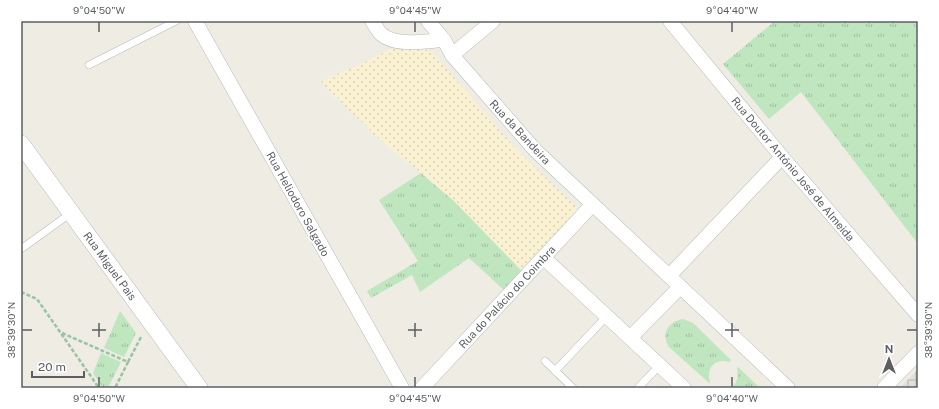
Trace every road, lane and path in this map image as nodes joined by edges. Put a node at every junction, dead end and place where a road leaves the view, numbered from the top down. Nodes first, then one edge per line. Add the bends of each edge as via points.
1 (176, 21) edge
2 (195, 21) edge
3 (372, 21) edge
4 (428, 21) edge
5 (493, 21) edge
6 (670, 21) edge
7 (444, 40) junction
8 (452, 55) junction
9 (89, 65) dead end
10 (21, 144) edge
11 (782, 157) junction
12 (592, 205) junction
13 (71, 212) junction
14 (21, 249) edge
15 (544, 258) junction
16 (669, 276) junction
17 (680, 286) junction
18 (21, 292) edge
19 (918, 315) edge
20 (607, 316) junction
21 (61, 333) junction
22 (143, 333) dead end
23 (630, 338) junction
24 (918, 353) edge
25 (545, 361) dead end
26 (128, 362) junction
27 (660, 365) junction
28 (555, 370) junction
29 (99, 388) edge
30 (115, 388) edge
31 (199, 388) edge
32 (402, 388) edge
33 (422, 388) edge
34 (574, 388) edge
35 (638, 388) edge
36 (684, 388) edge
37 (788, 388) edge
38 (884, 388) edge

1 - 9 lane
2 - 32 street, Rua Heliodoro Salgado
3 - 7 street via 381,34 393,41
4 - 7 street, Rua da Bandeira
5 - 8 street
6 - 11 street, Rua Doutor António José de Almeida
7 - 8 street, Rua da Bandeira
8 - 12 street, Rua da Bandeira via 530,145
10 - 13 street, Rua Miguel Pais
11 - 16 street
11 - 19 street, Rua Doutor António José de Almeida
12 - 15 street, Rua do Palácio do Coimbra
12 - 16 street, Rua da Bandeira
13 - 14 lane
13 - 31 street, Rua Miguel Pais
15 - 20 street
15 - 33 street, Rua do Palácio do Coimbra
16 - 17 street, Rua da Bandeira
17 - 23 street
17 - 37 street, Rua da Bandeira
18 - 21 path via 37,299
20 - 23 street
20 - 28 lane
21 - 26 path
21 - 29 path
22 - 26 path
23 - 27 street
24 - 38 street
25 - 28 lane
26 - 30 path
27 - 35 lane
27 - 36 street
28 - 34 lane

